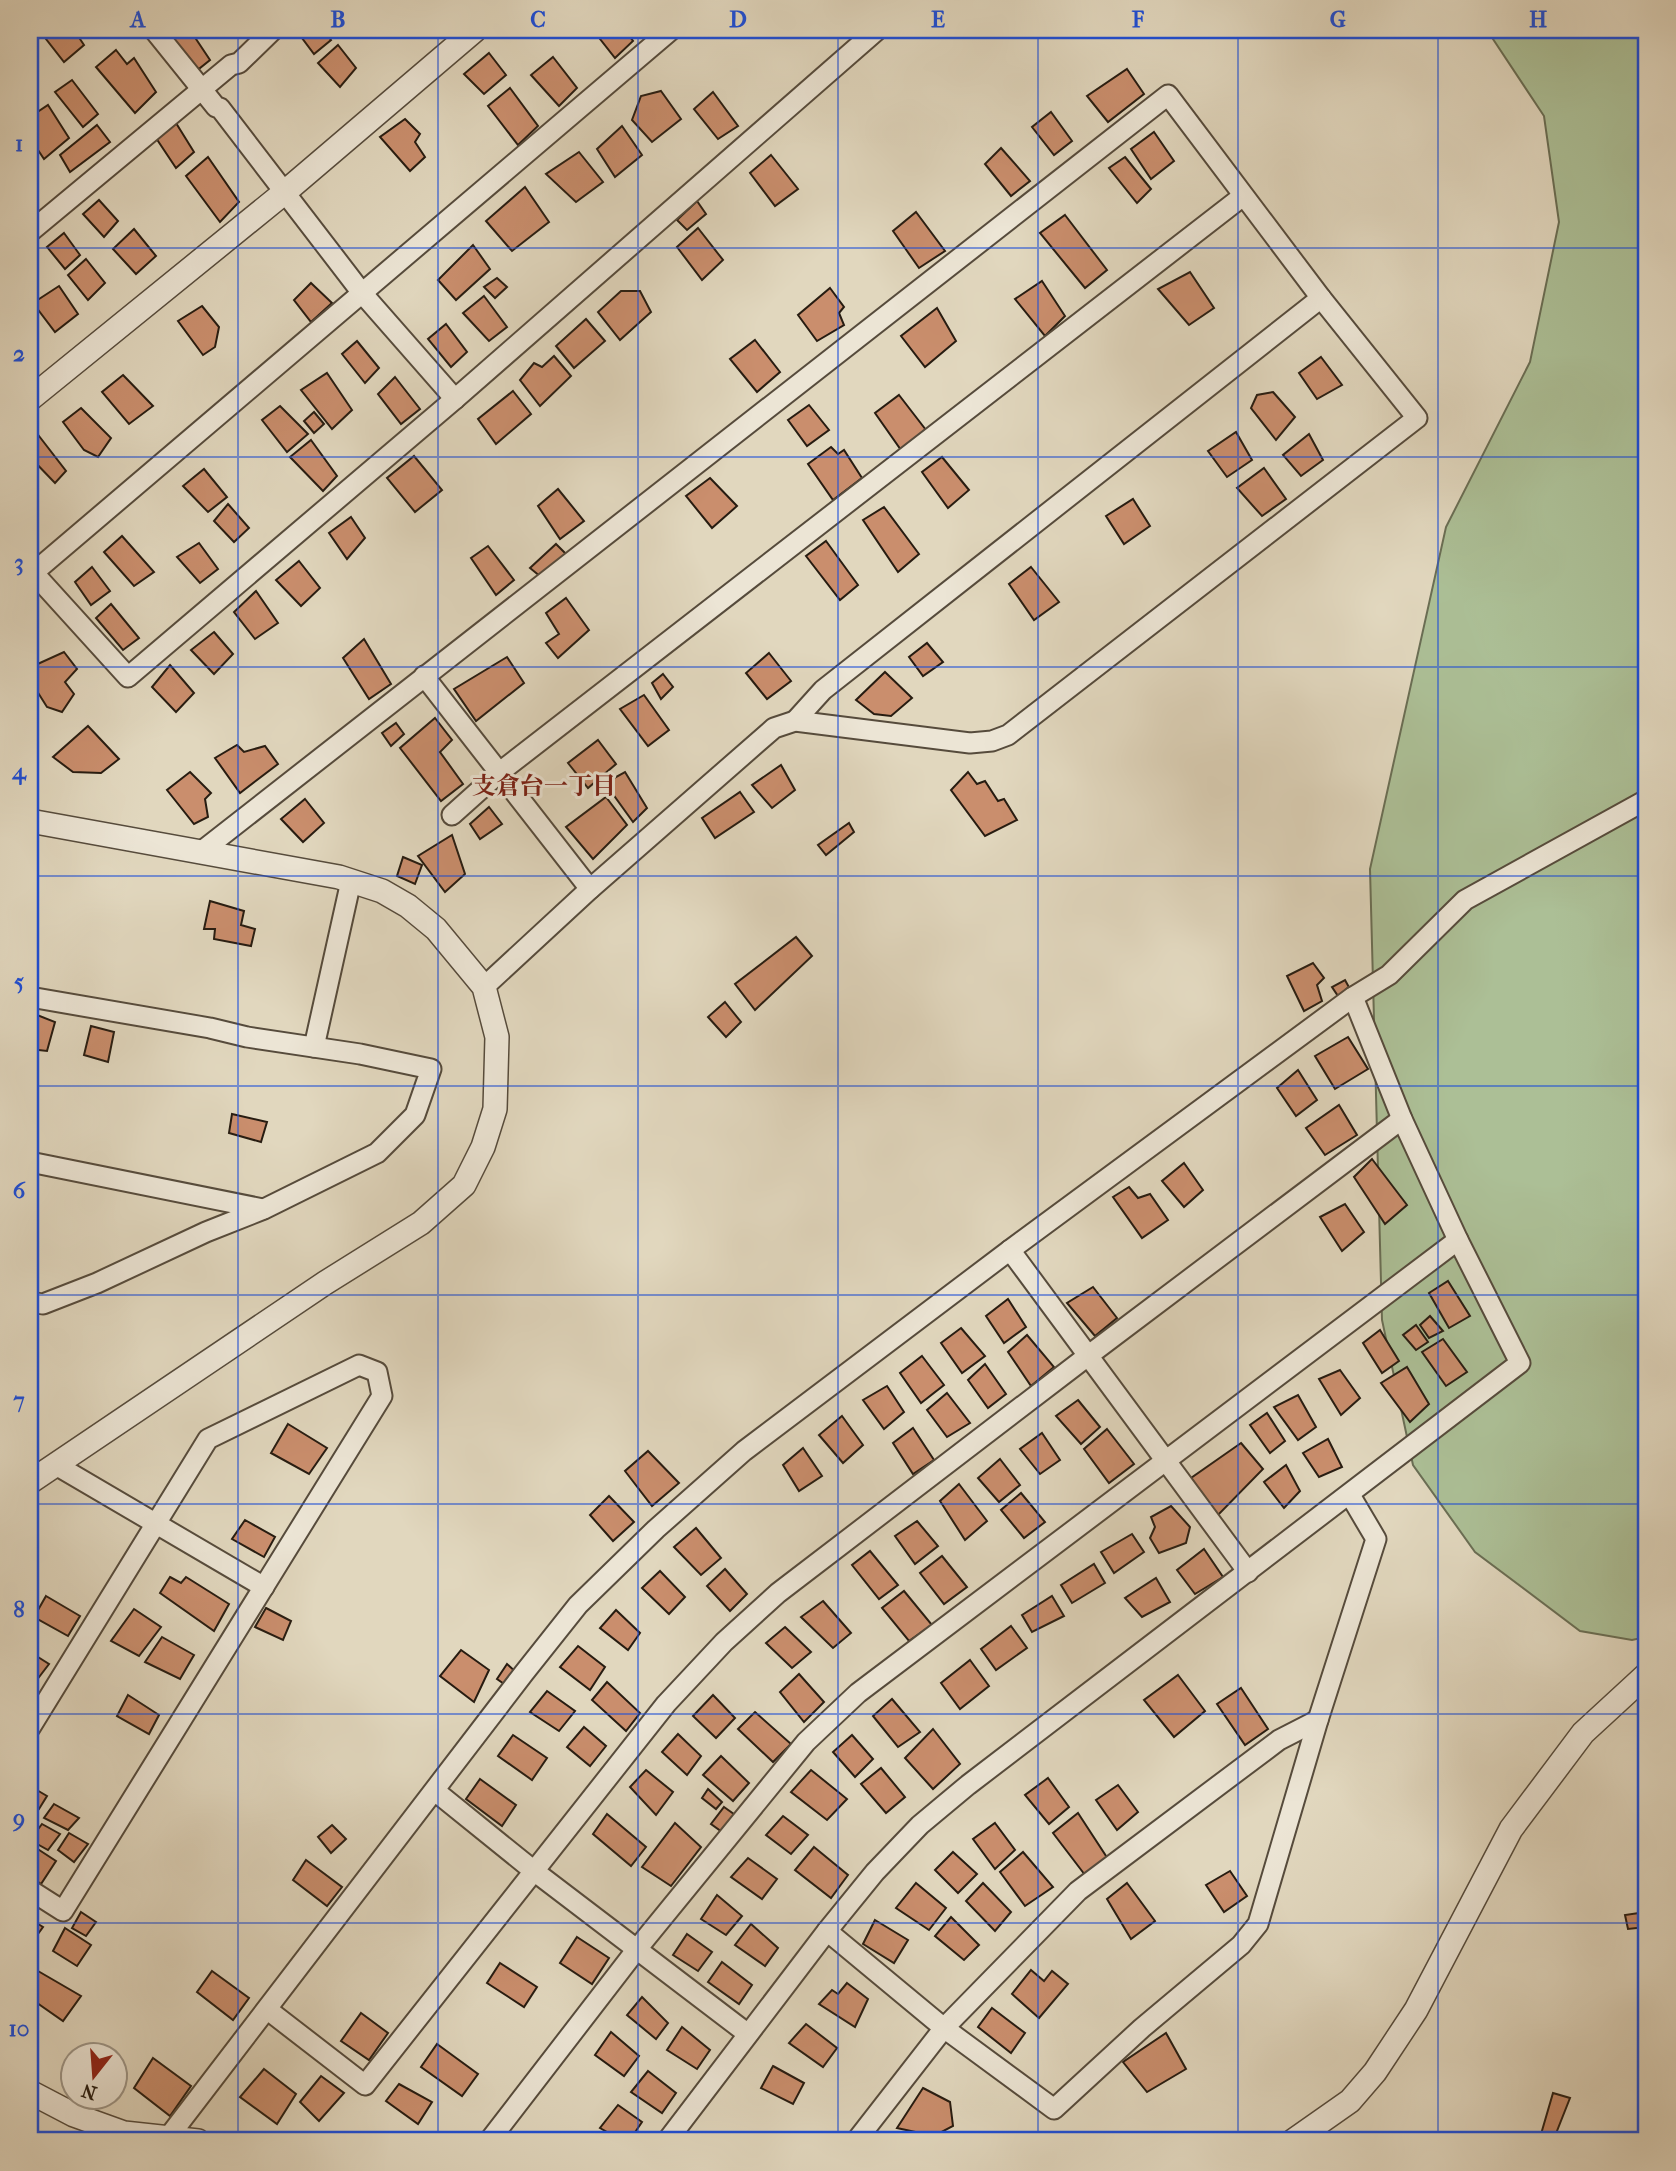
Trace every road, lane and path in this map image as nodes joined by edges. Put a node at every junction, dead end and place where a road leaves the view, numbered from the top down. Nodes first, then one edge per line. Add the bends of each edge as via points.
1 (154, 30) edge
2 (273, 30) edge
3 (475, 30) edge
4 (671, 30) edge
5 (877, 30) edge
6 (203, 90) junction
7 (285, 192) junction
8 (1243, 196) junction
9 (30, 232) edge
10 (362, 293) junction
11 (1321, 298) junction
12 (30, 398) edge
13 (455, 399) junction
14 (32, 571) edge
15 (424, 676) junction
16 (795, 721) junction
17 (500, 772) junction
18 (1646, 800) edge
19 (452, 815) dead end
20 (30, 821) edge
21 (202, 851) junction
22 (351, 881) junction
23 (590, 889) junction
24 (484, 987) junction
25 (30, 997) edge
26 (1353, 997) junction
27 (314, 1047) junction
28 (1402, 1119) junction
29 (30, 1162) edge
30 (264, 1209) junction
31 (1458, 1240) junction
32 (1010, 1250) junction
33 (30, 1302) edge
34 (1089, 1355) junction
35 (1167, 1461) junction
36 (56, 1465) junction
37 (30, 1482) edge
38 (1350, 1495) junction
39 (156, 1524) junction
40 (1248, 1572) junction
41 (264, 1587) junction
42 (1646, 1675) edge
43 (1318, 1720) junction
44 (30, 1728) edge
45 (435, 1791) junction
46 (534, 1871) junction
47 (30, 1890) edge
48 (827, 1931) junction
49 (637, 1949) junction
50 (268, 2010) junction
51 (944, 2028) junction
52 (748, 2034) junction
53 (30, 2092) edge
54 (167, 2139) junction
55 (198, 2141) edge
56 (489, 2141) edge
57 (667, 2141) edge
58 (856, 2141) edge
59 (1293, 2141) edge

1 - 6 street
2 - 6 street
3 - 7 street
4 - 10 street
5 - 13 street
6 - 7 street
6 - 9 street
7 - 10 street
7 - 12 street
8 - 11 street
8 - 15 street via 1168,95
8 - 17 street
10 - 13 street
10 - 14 street
11 - 16 street via 823,690
11 - 16 street via 1417,418 1008,735 970,743
13 - 14 street via 128,677
15 - 17 street
15 - 21 street
16 - 23 street via 774,728
17 - 19 street
17 - 23 street
18 - 26 street via 1465,900 1389,975
20 - 21 street
21 - 22 street
22 - 24 street via 408,906 436,929
22 - 27 street
23 - 24 street
24 - 36 street via 498,1037 495,1109 464,1185 421,1223
25 - 27 street
26 - 28 street
26 - 32 street
27 - 30 street via 431,1069 415,1115 377,1153
28 - 31 street
28 - 34 street
29 - 30 street
30 - 33 street via 97,1283 43,1304
31 - 35 street
31 - 38 street via 1520,1363
32 - 34 street
32 - 45 street via 744,1451 656,1528 578,1605
34 - 35 street
34 - 46 street via 778,1593 724,1642 666,1704
35 - 40 street
35 - 49 street via 858,1693 806,1742
36 - 37 street
36 - 39 street
38 - 40 street
38 - 43 street via 1376,1539
39 - 41 street
39 - 41 street via 208,1439 359,1365 377,1372 382,1396
39 - 44 street
40 - 48 street via 920,1825
41 - 47 street via 63,1911
42 - 59 street via 1583,1733 1511,1829 1416,2010 1375,2071 1350,2101
43 - 51 street via 1279,1740 1077,1891
43 - 51 street via 1258,1923 1241,1945 1054,2109
45 - 46 street
45 - 50 street
46 - 49 street
46 - 50 street via 365,2085
48 - 51 street
48 - 52 street
49 - 52 street
49 - 56 street
50 - 54 street
51 - 58 street
52 - 57 street
53 - 54 street via 124,2133
54 - 55 street

